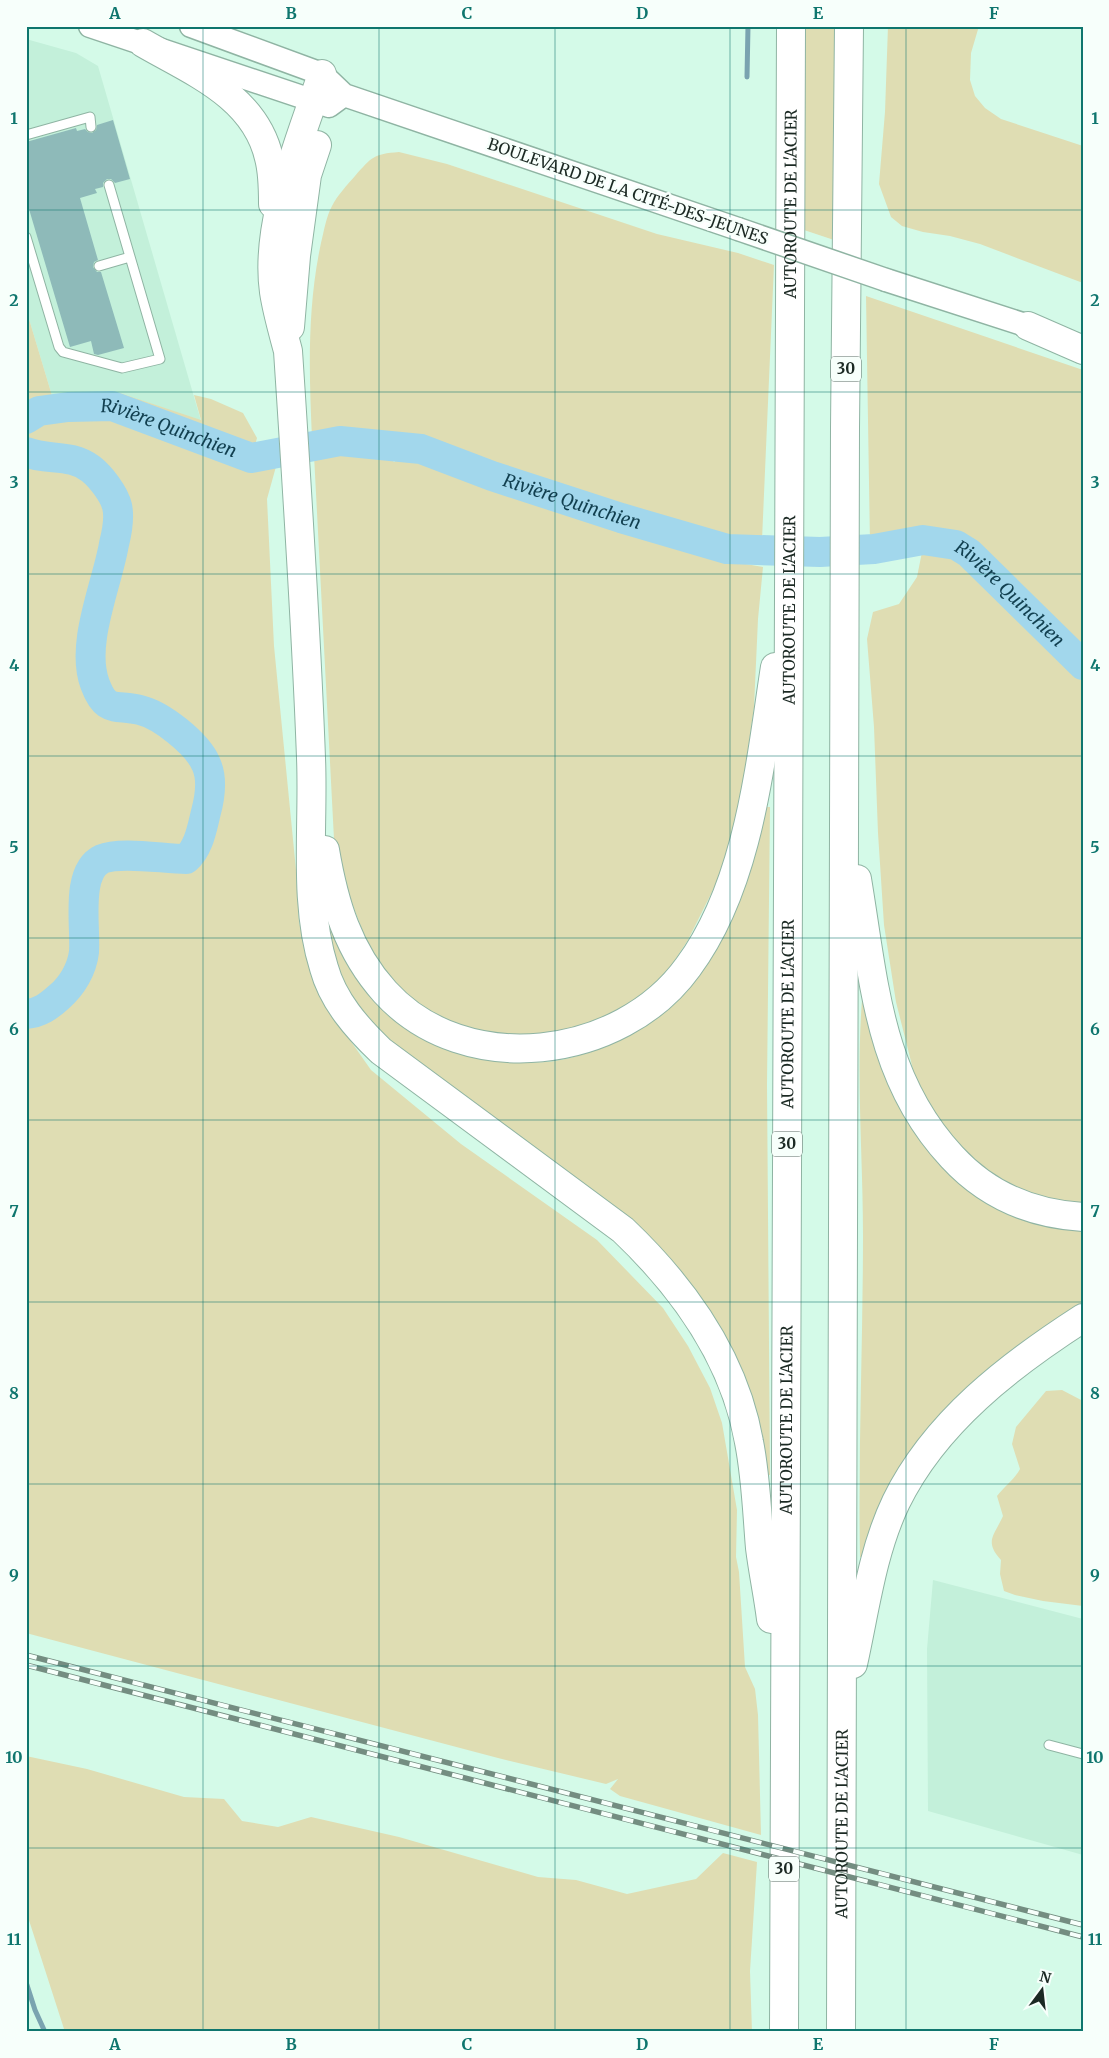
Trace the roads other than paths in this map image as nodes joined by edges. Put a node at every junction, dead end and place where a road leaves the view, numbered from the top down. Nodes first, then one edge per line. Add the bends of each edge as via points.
1 (90, 26) edge
2 (191, 26) edge
3 (791, 26) edge
4 (848, 26) edge
5 (142, 43) junction
6 (322, 74) joint
7 (329, 101) junction
8 (92, 127) dead end
9 (26, 135) edge
10 (109, 185) dead end
11 (26, 237) edge
12 (275, 238) junction
13 (130, 257) junction
14 (100, 266) dead end
15 (1028, 326) junction
16 (1083, 345) edge
17 (1083, 350) edge
18 (288, 351) junction
19 (789, 574) junction
20 (312, 760) junction
21 (845, 804) junction
22 (1083, 1217) edge
23 (1083, 1318) edge
24 (785, 1707) junction
25 (842, 1714) junction
26 (1049, 1744) dead end
27 (1083, 1754) edge
28 (784, 2032) edge
29 (840, 2032) edge

1 - 5 main road, BOULEVARD DE LA CITÉ-DES-JEUNES
2 - 6 main road
3 - 19 highway, AUTOROUTE DE L'ACIER / 30
4 - 21 highway, AUTOROUTE DE L'ACIER / 30
5 - 7 main road, BOULEVARD DE LA CITÉ-DES-JEUNES
5 - 12 highway via 219,86 251,118 264,142 272,170
6 - 7 highway
7 - 12 highway via 283,192
7 - 15 main road, BOULEVARD DE LA CITÉ-DES-JEUNES, bridge via 738,229
7 - 18 highway via 307,175
8 - 9 lane via 90,117
10 - 13 lane
11 - 13 lane via 59,347 75,356 122,368 160,359
12 - 18 highway via 274,291
13 - 14 lane
15 - 16 main road, BOULEVARD DE LA CITÉ-DES-JEUNES
15 - 17 highway
18 - 20 highway
19 - 20 highway via 754,800 739,859 720,910 689,967 658,1001 616,1028 548,1047 495,1046 450,1036 406,1011 386,993 359,958 340,916 328,870
19 - 24 highway, AUTOROUTE DE L'ACIER / 30
20 - 24 highway via 313,886 318,947 324,970 345,1011 381,1051 623,1230 676,1286 714,1342 737,1394 749,1441 760,1550
21 - 22 highway via 880,1017 898,1074 922,1120 968,1174 990,1190 1032,1210
21 - 25 highway, AUTOROUTE DE L'ACIER / 30
23 - 25 highway via 1006,1371 978,1397 934,1444 907,1482 880,1548
24 - 28 highway, AUTOROUTE DE L'ACIER / 30
25 - 29 highway, AUTOROUTE DE L'ACIER / 30
26 - 27 lane

